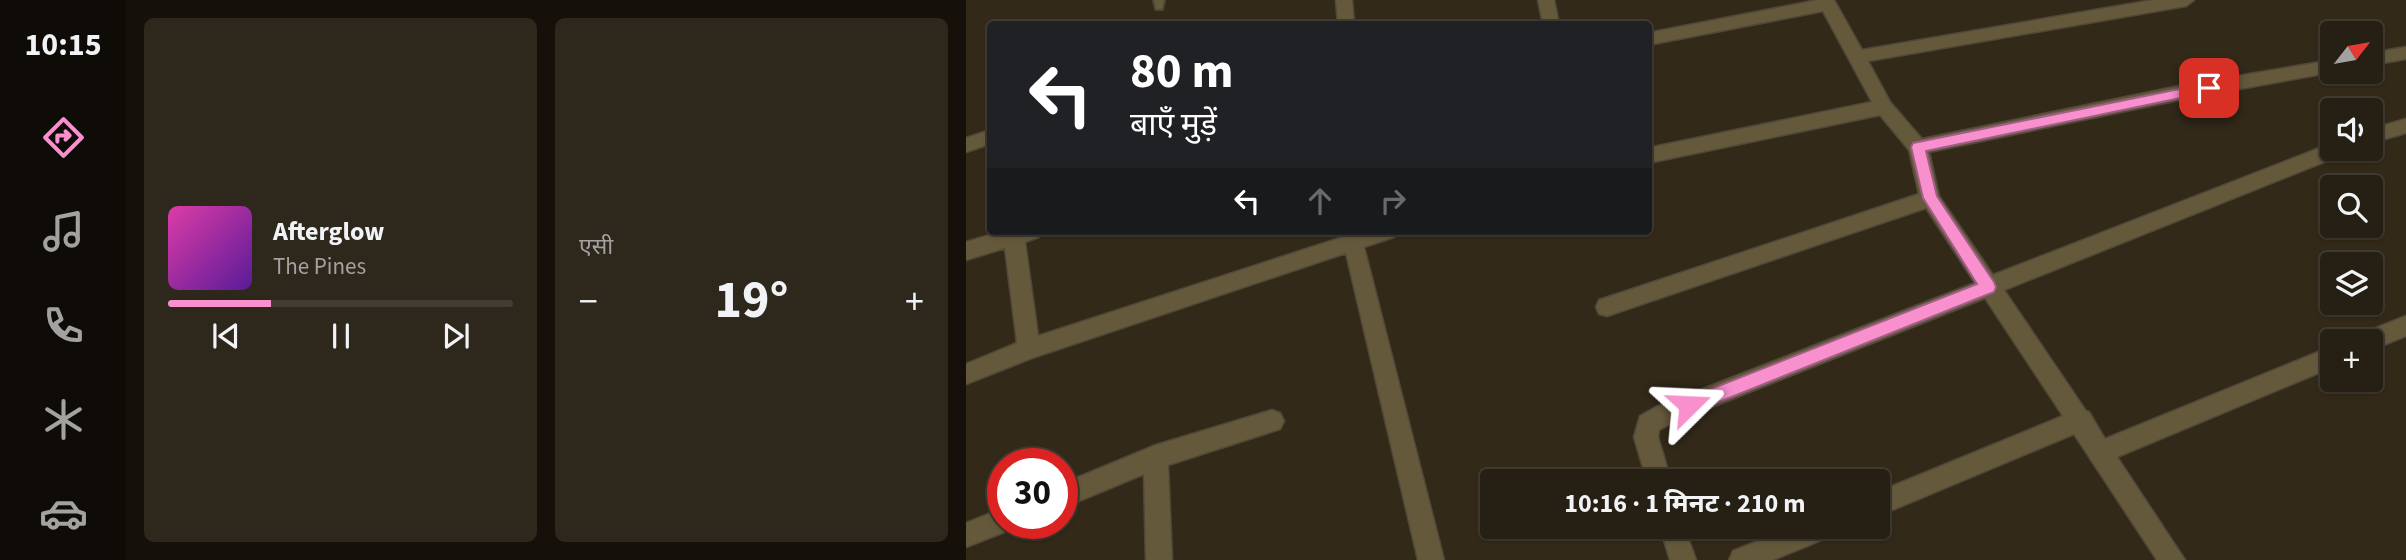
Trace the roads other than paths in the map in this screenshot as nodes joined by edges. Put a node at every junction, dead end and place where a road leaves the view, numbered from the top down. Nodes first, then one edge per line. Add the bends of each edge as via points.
1 (1345, 0) edge
2 (1546, 0) edge
3 (2186, 0) edge
4 (1827, 2) edge
5 (1346, 21) edge
6 (1550, 21) edge
7 (1652, 38) edge
8 (2406, 53) edge
9 (1856, 57) junction
10 (2384, 57) edge
11 (2320, 68) edge
12 (1884, 107) junction
13 (2406, 126) edge
14 (2383, 133) edge
15 (987, 138) edge
16 (966, 145) edge
17 (1918, 147) junction
18 (1652, 155) edge
19 (2320, 156) edge
20 (1930, 198) junction
21 (1013, 235) edge
22 (1019, 235) edge
23 (1353, 236) edge
24 (966, 251) edge
25 (1988, 287) junction
26 (1607, 307) dead end
27 (2406, 326) edge
28 (2383, 335) edge
29 (1029, 349) junction
30 (2320, 361) edge
31 (966, 374) edge
32 (2081, 420) junction
33 (1272, 421) dead end
34 (2100, 453) junction
35 (1156, 457) junction
36 (1655, 469) edge
37 (1078, 489) edge
38 (1890, 499) edge
39 (987, 527) edge
40 (966, 536) edge
41 (1676, 539) edge
42 (1793, 539) edge
43 (1159, 560) edge
44 (1431, 560) edge
45 (1684, 560) edge
46 (1742, 560) edge
47 (2172, 560) edge

1 - 5 street
2 - 6 street
3 - 9 street
4 - 7 street
4 - 9 street
8 - 10 street
9 - 12 street
11 - 17 street
12 - 17 street
12 - 18 street
13 - 14 street
15 - 16 street
17 - 20 street
19 - 25 street
20 - 25 street
20 - 26 street
21 - 24 street
22 - 29 street
23 - 29 street
23 - 44 street
25 - 32 street
25 - 36 street via 1664,415 1648,424 1646,437
27 - 28 street
29 - 31 street
30 - 34 street
32 - 34 street
32 - 38 street
33 - 35 street
34 - 47 street
35 - 37 street
35 - 43 street
39 - 40 street
41 - 45 street
42 - 46 street

